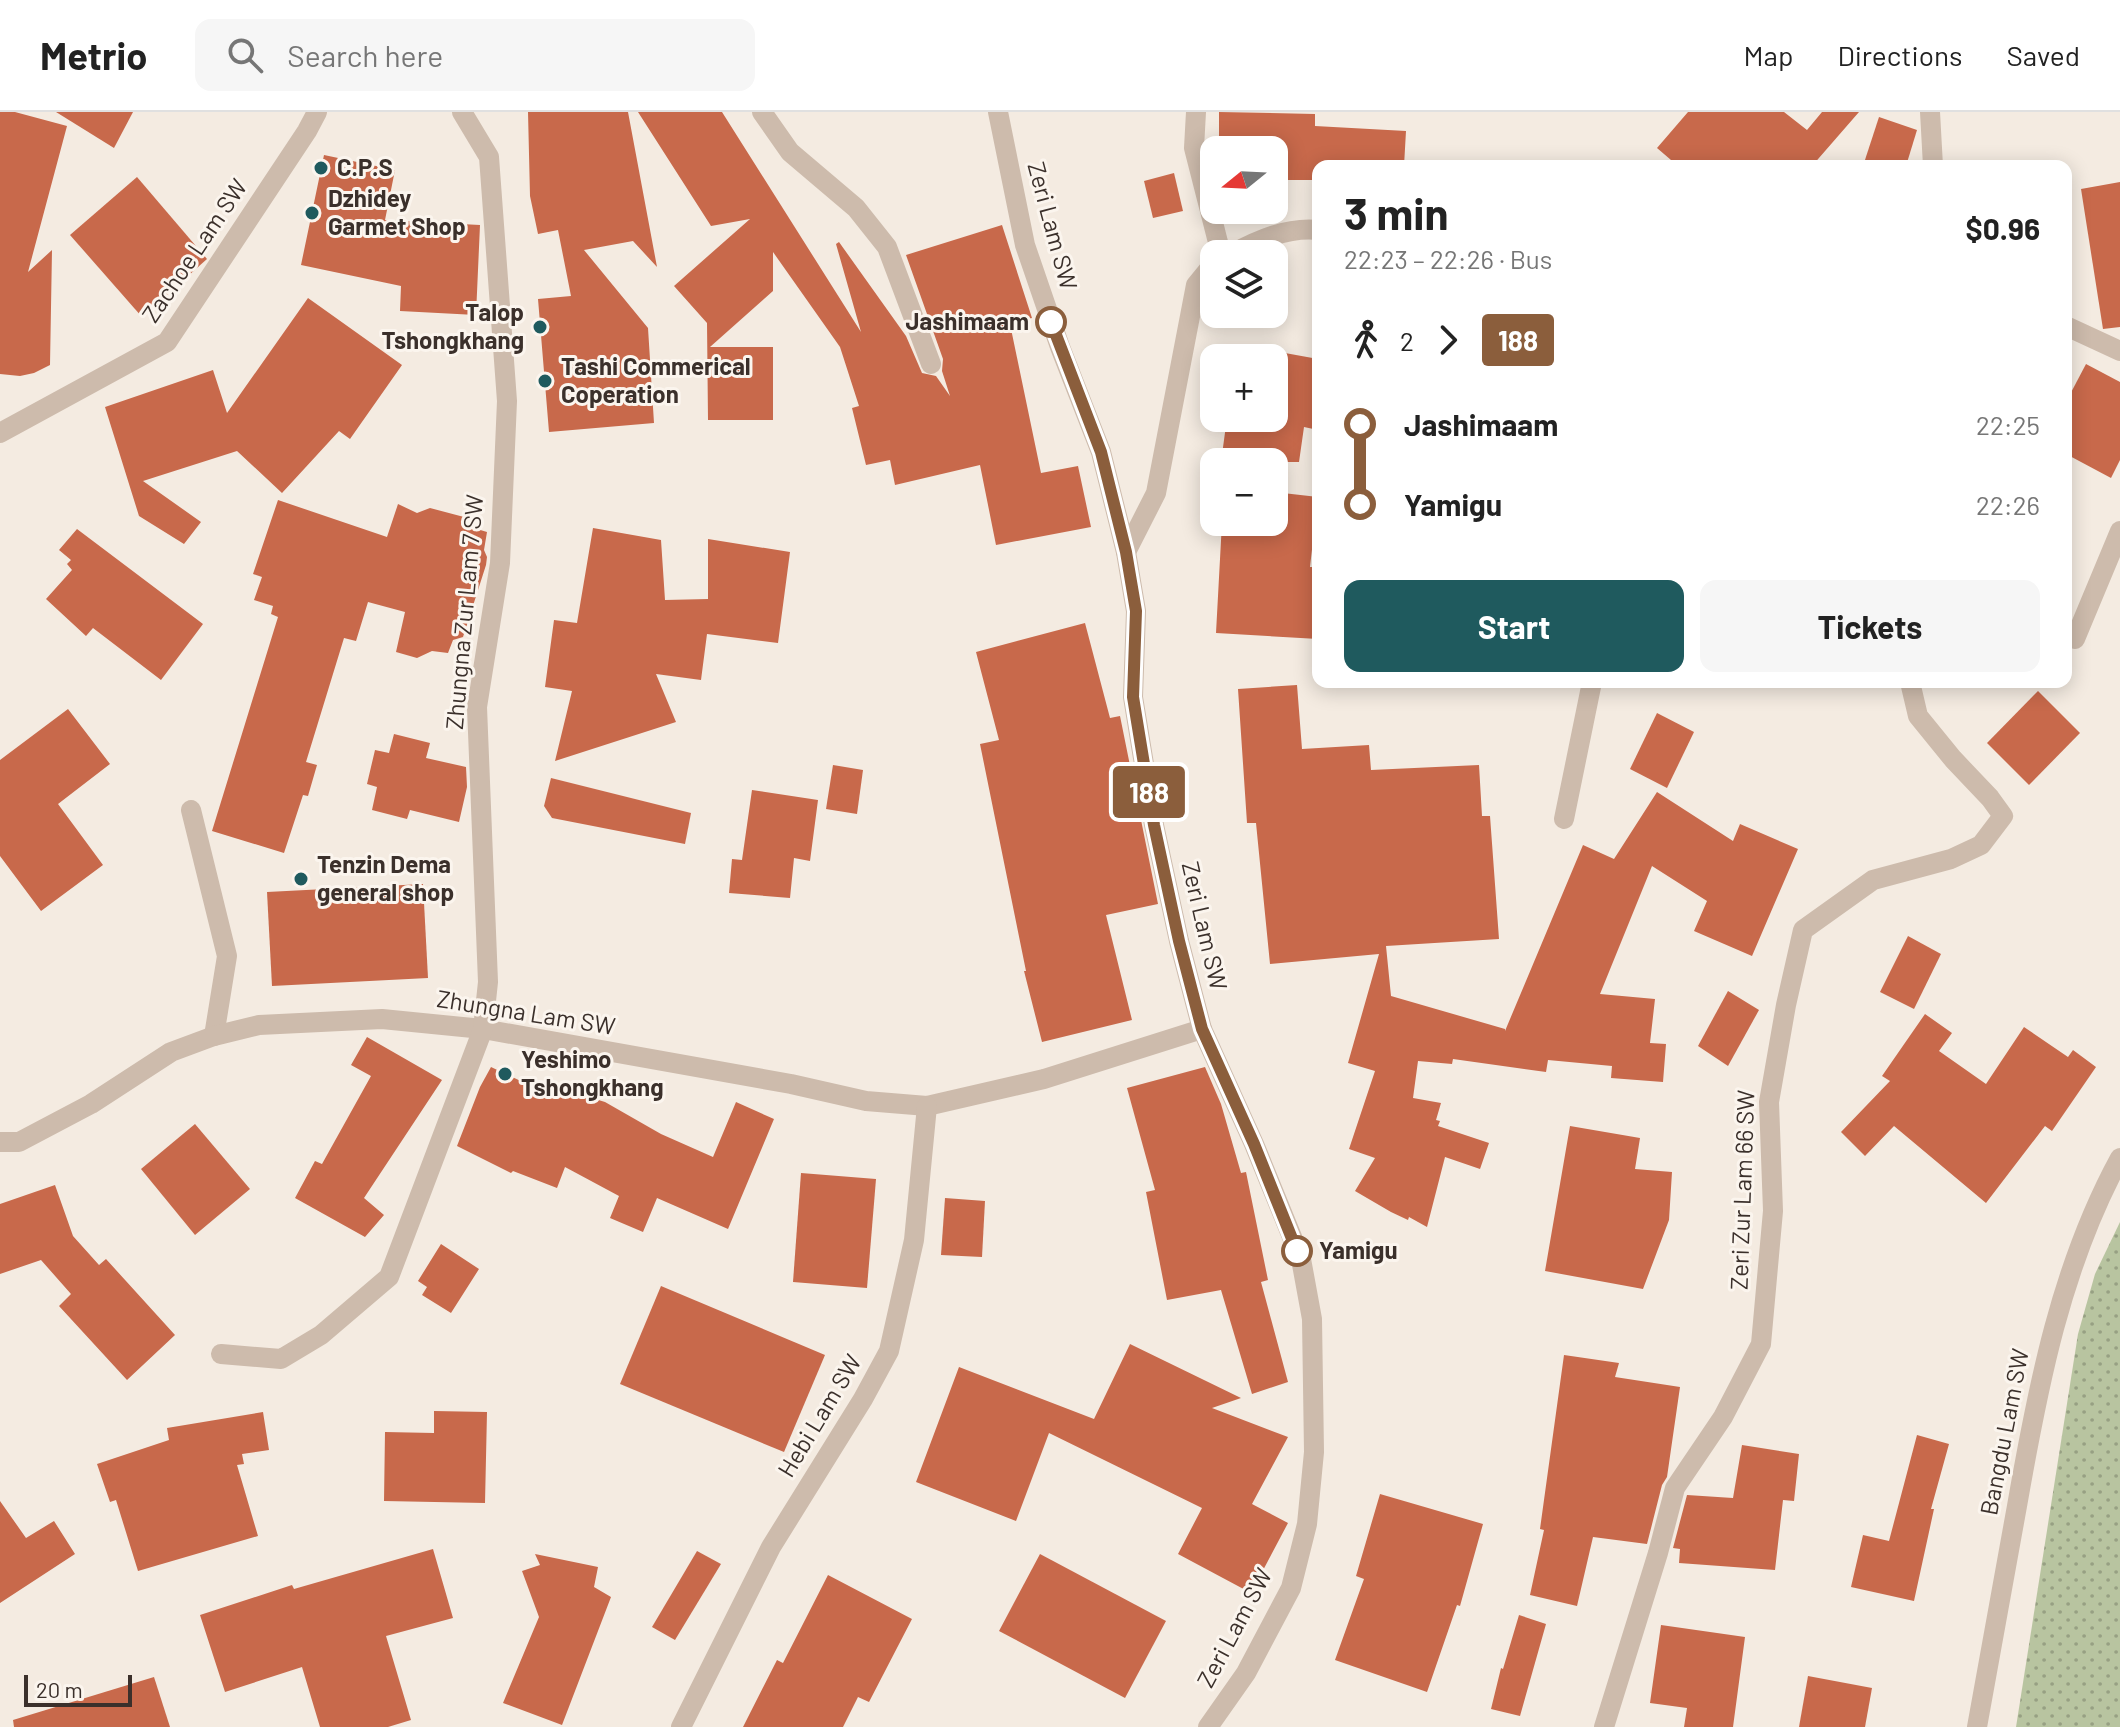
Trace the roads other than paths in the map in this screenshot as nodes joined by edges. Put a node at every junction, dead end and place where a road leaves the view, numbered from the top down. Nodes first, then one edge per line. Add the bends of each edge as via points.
1 (317, 112) edge
2 (462, 112) edge
3 (762, 112) edge
4 (998, 112) edge
5 (1196, 112) edge
6 (1930, 112) edge
7 (306, 122) edge
8 (1933, 160) edge
9 (1312, 229) edge
10 (1217, 240) edge
11 (1258, 240) edge
12 (1200, 280) edge
13 (2072, 329) edge
14 (2120, 351) edge
15 (931, 364) dead end
16 (0, 433) edge
17 (2120, 531) edge
18 (1126, 552) junction
19 (2075, 639) dead end
20 (1591, 688) edge
21 (1911, 688) edge
22 (191, 810) dead end
23 (1564, 819) dead end
24 (483, 1029) junction
25 (1202, 1029) junction
26 (214, 1036) junction
27 (927, 1106) junction
28 (0, 1142) edge
29 (2120, 1158) edge
30 (221, 1354) dead end
31 (681, 1727) edge
32 (1208, 1727) edge
33 (1604, 1727) edge
34 (1977, 1727) edge

1 - 7 street, Zachoe Lam SW
2 - 24 street, Zhungna Zur Lam 7 SW via 489,157 507,401 500,563 477,707 488,982
3 - 15 street via 790,152 856,208 887,247
4 - 18 street, Zeri Lam SW via 1025,245 1101,452
5 - 10 street via 1194,148
6 - 8 street
7 - 16 street, Zachoe Lam SW via 167,342
9 - 11 street
12 - 18 street via 1156,493
13 - 14 street
17 - 19 street
18 - 25 street, Zeri Lam SW via 1136,611 1133,697 1154,825
20 - 23 street
21 - 33 street, Zeri Zur Lam 66 SW via 1918,716 2003,816 1981,845 1951,859 1873,880 1803,930 1769,1102 1773,1211 1761,1344 1723,1417 1675,1488
22 - 26 street via 227,956
24 - 26 street, Zhungna Lam SW via 382,1019 259,1025
24 - 27 street, Zhungna Lam SW via 866,1101
24 - 30 street, Zhungna Zur Lam 7 SW via 389,1277 321,1335 281,1359
25 - 27 street, Zhungna Lam SW via 1044,1079
25 - 32 street, Zeri Lam SW via 1301,1259 1312,1319 1314,1452 1307,1524 1291,1588 1246,1673
26 - 28 street, Zhungna Lam SW via 171,1052 19,1142
27 - 31 street, Hebi Lam SW via 914,1240 889,1351 771,1547
29 - 34 street, Bangdu Lam SW via 2084,1233 2049,1344

